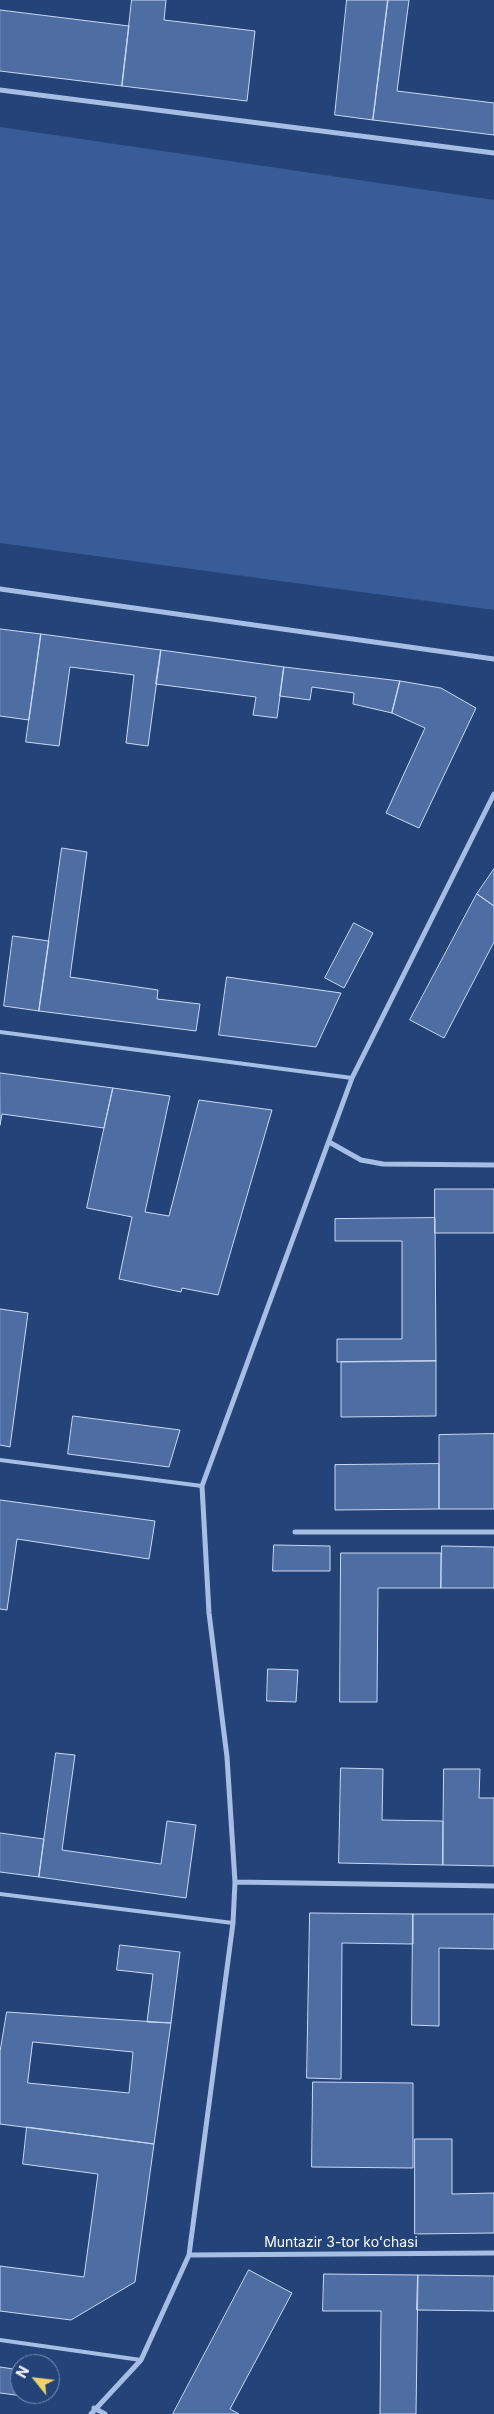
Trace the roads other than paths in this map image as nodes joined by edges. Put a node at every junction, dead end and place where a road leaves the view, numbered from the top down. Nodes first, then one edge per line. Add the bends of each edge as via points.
1 (0, 90) edge
2 (494, 153) edge
3 (0, 589) edge
4 (494, 659) edge
5 (494, 794) edge
6 (0, 1032) edge
7 (352, 1078) junction
8 (329, 1142) junction
9 (494, 1165) edge
10 (0, 1460) edge
11 (202, 1486) junction
12 (295, 1532) dead end
13 (494, 1532) edge
14 (235, 1882) junction
15 (494, 1886) edge
16 (0, 1894) edge
17 (233, 1923) junction
18 (494, 2253) edge
19 (189, 2255) junction
20 (0, 2340) edge
21 (141, 2360) junction
22 (94, 2408) junction
23 (91, 2414) edge
24 (105, 2414) edge

1 - 2 street
3 - 4 street
5 - 7 street
6 - 7 lane
7 - 8 street
8 - 9 street via 362,1160 384,1164
8 - 11 street
10 - 11 lane
11 - 14 street via 209,1613 227,1757
12 - 13 street
14 - 15 street
14 - 17 street
16 - 17 lane
17 - 19 street
18 - 19 street, Muntazir 3-tor koʻchasi
19 - 21 street
20 - 21 lane
21 - 22 street
22 - 23 street
22 - 24 street

